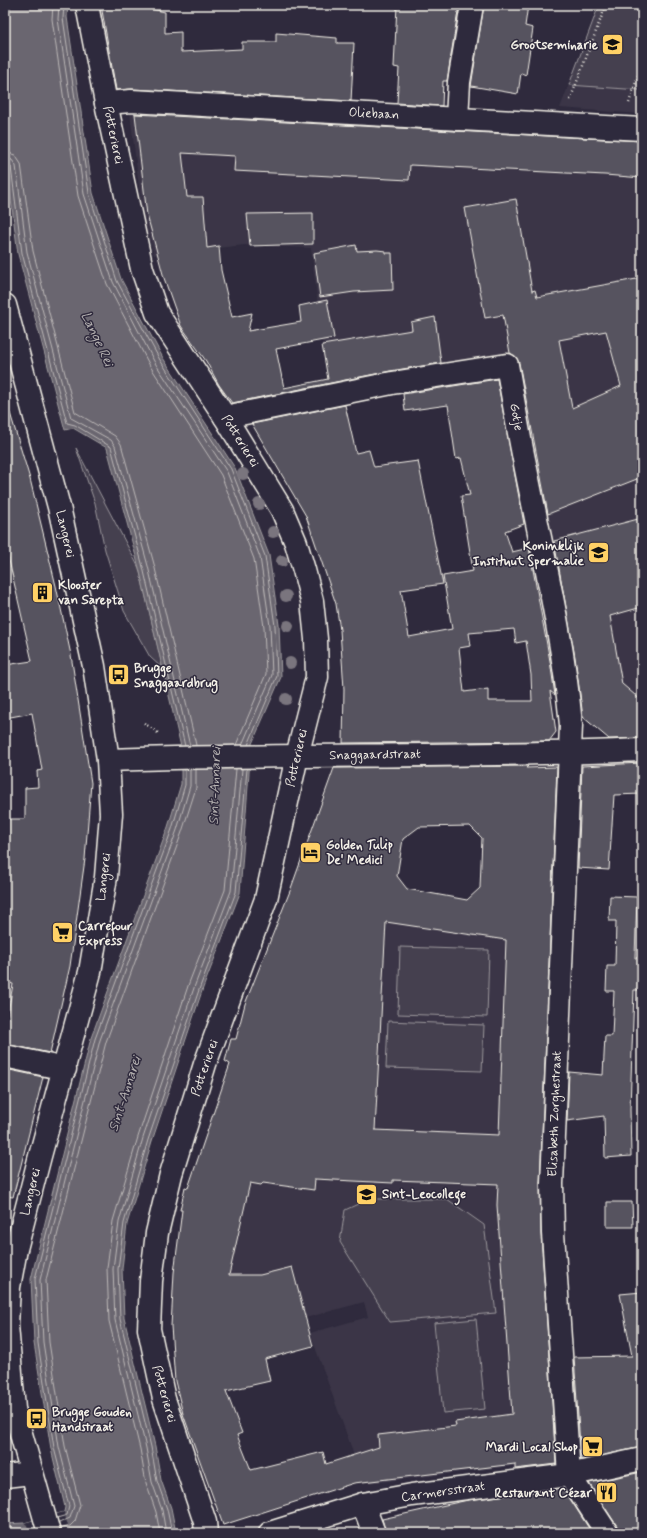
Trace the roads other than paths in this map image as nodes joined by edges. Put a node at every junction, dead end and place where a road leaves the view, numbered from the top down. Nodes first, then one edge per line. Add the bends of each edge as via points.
1 (87, 5) edge
2 (472, 5) edge
3 (106, 103) junction
4 (457, 119) junction
5 (642, 129) edge
6 (5, 306) edge
7 (13, 372) edge
8 (225, 418) junction
9 (642, 750) edge
10 (570, 753) junction
11 (297, 756) junction
12 (108, 760) junction
13 (5, 1056) edge
14 (65, 1069) junction
15 (642, 1459) edge
16 (31, 1473) junction
17 (568, 1475) junction
18 (5, 1476) edge
19 (363, 1504) junction
20 (47, 1525) edge
21 (206, 1533) edge
22 (270, 1533) edge
23 (374, 1533) edge
24 (607, 1533) edge

1 - 3 street, Potterierei
2 - 4 street via 459,82
3 - 4 street, Oliebaan via 131,101
3 - 8 street, Potterierei via 142,269 157,313
4 - 5 street, Oliebaan
6 - 7 street, Langerei
7 - 12 street, Langerei via 55,492 94,666
8 - 10 street, Gotje via 392,383 507,365 567,676 571,725
8 - 11 street, Potterierei via 282,510 296,543 312,601 317,677
9 - 10 street, Snaggaardstraat
10 - 11 street, Snaggaardstraat
10 - 17 street, Elisabeth Zorghestraat via 552,1184
11 - 12 street, Snaggaardstraat
11 - 21 street, Potterierei via 266,899 205,1064 171,1174 157,1233 153,1267 149,1329 154,1361 205,1522
12 - 14 street, Langerei via 111,814 106,876 90,972
13 - 14 street
14 - 16 street, Langerei via 18,1241 9,1287 7,1325 14,1409
15 - 17 street, Carmersstraat
16 - 18 street
16 - 20 street, Langerei
17 - 19 street, Carmersstraat via 412,1495
17 - 24 street
19 - 22 street, Carmersstraat
19 - 23 street

